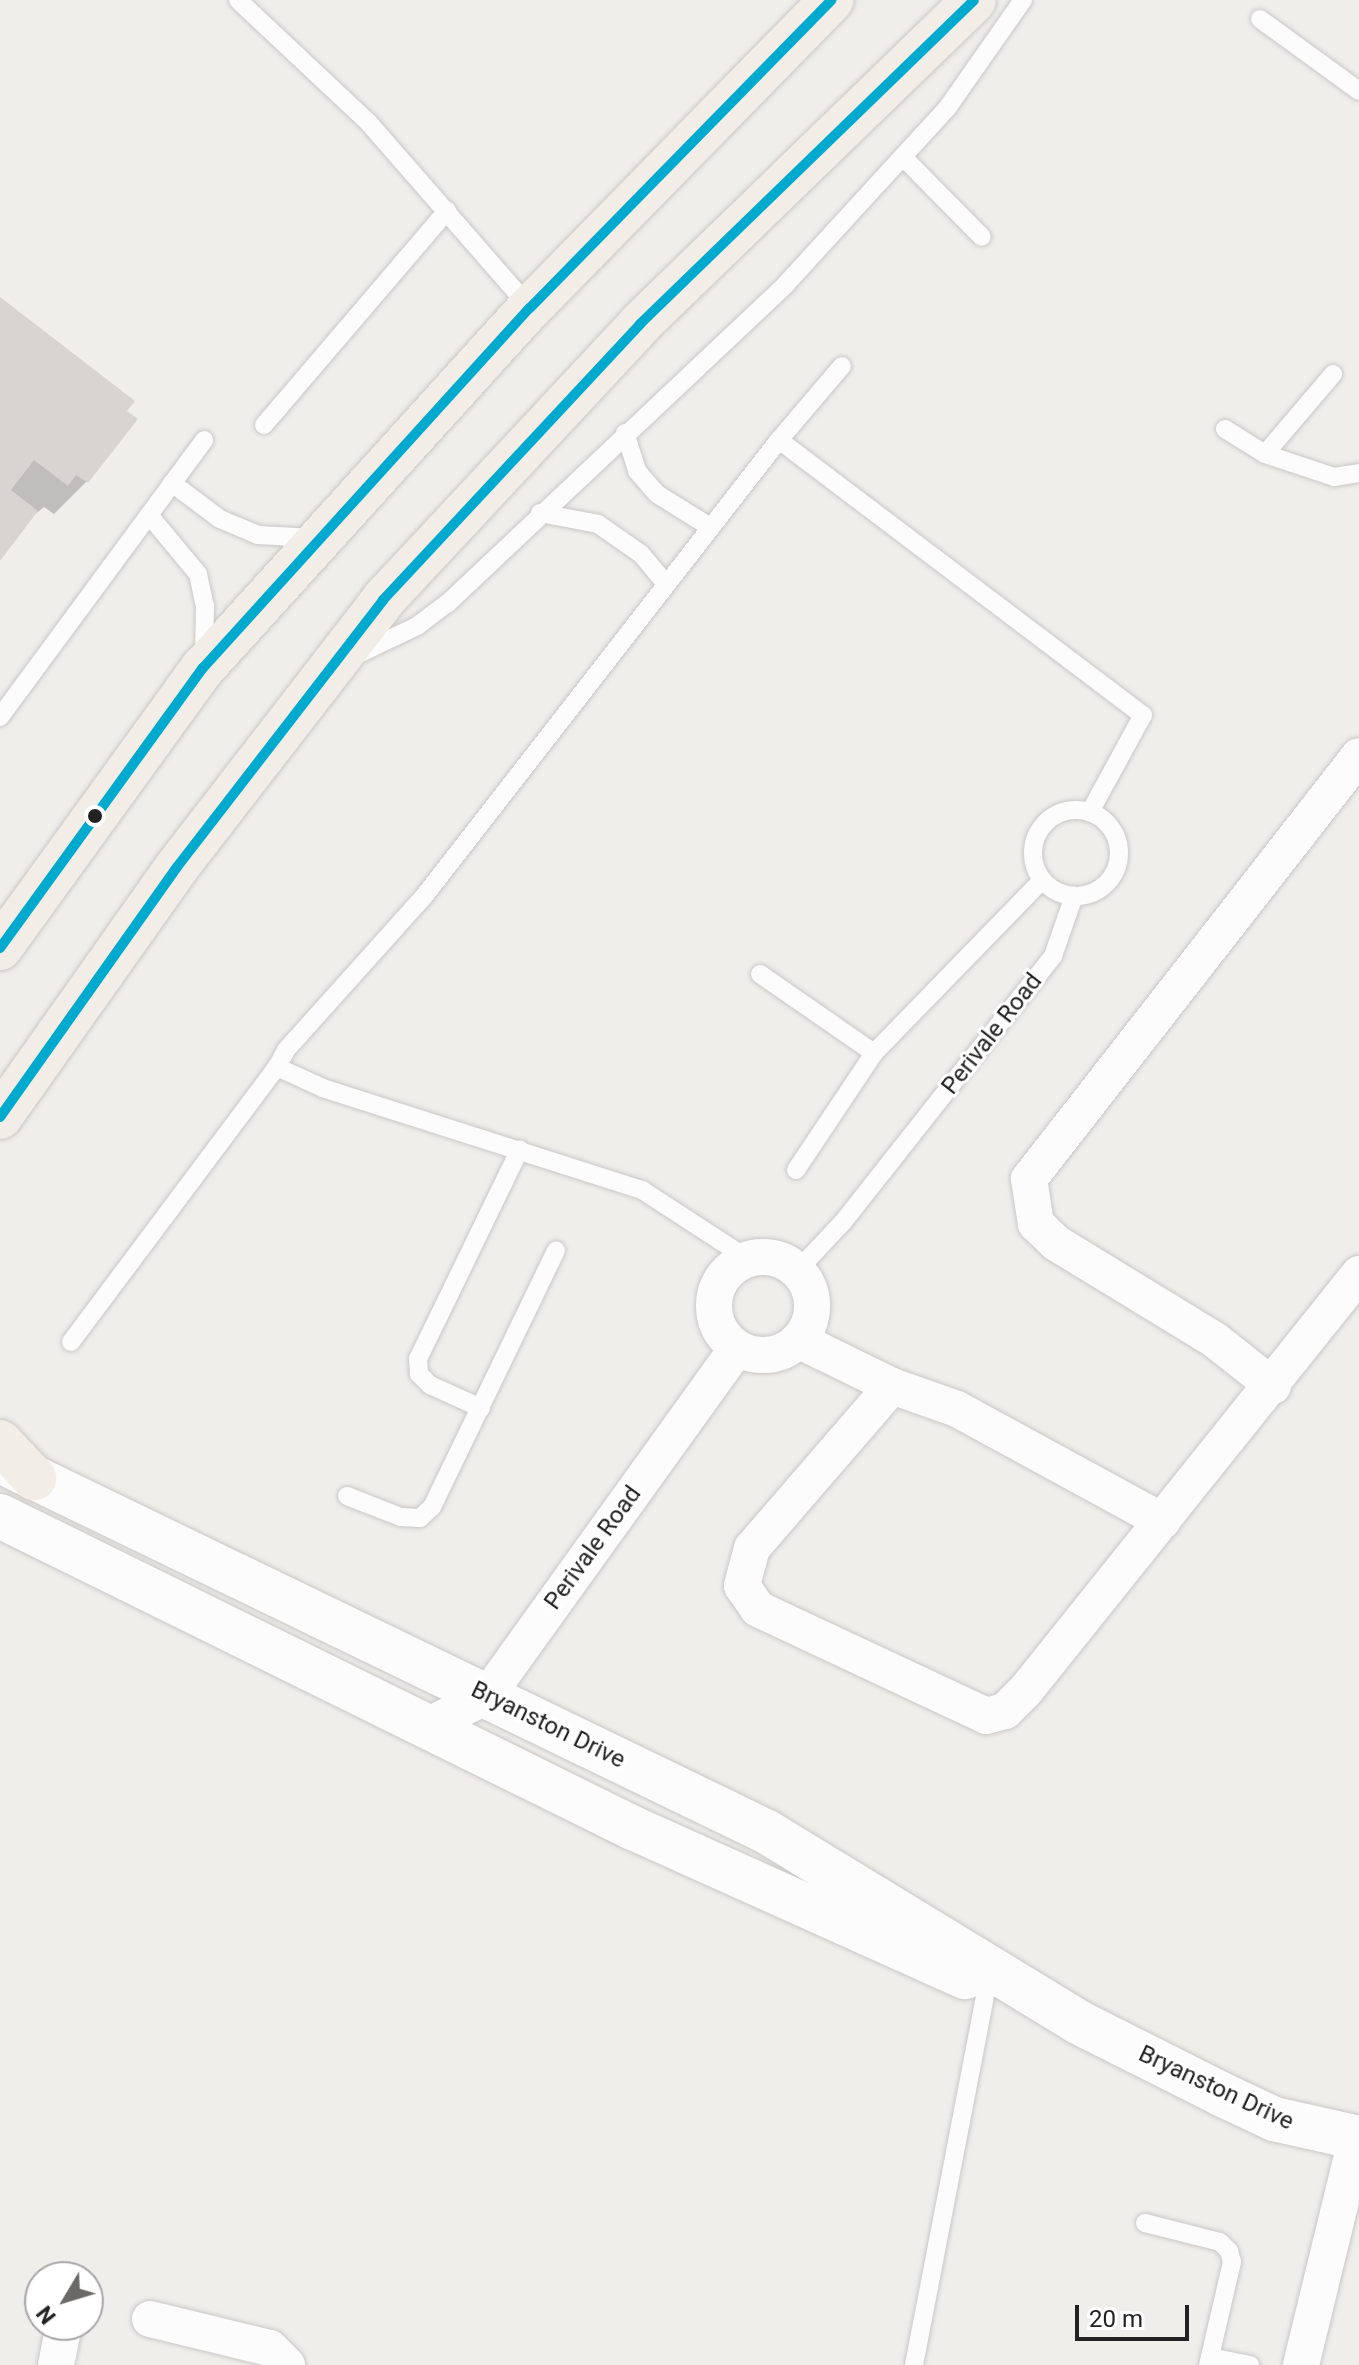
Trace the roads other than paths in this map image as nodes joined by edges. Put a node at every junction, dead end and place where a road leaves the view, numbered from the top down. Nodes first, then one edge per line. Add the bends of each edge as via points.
1 (238, 0) edge
2 (832, 0) edge
3 (974, 0) edge
4 (1023, 0) edge
5 (1260, 19) dead end
6 (1359, 91) edge
7 (903, 157) junction
8 (447, 211) junction
9 (982, 237) dead end
10 (530, 308) junction
11 (842, 366) dead end
12 (1333, 374) dead end
13 (264, 425) dead end
14 (1225, 429) dead end
15 (625, 433) junction
16 (204, 440) dead end
17 (779, 440) junction
18 (1265, 454) junction
19 (1359, 473) edge
20 (172, 483) junction
21 (540, 513) junction
22 (149, 515) junction
23 (710, 527) junction
24 (318, 538) junction
25 (666, 584) junction
26 (338, 663) junction
27 (203, 668) junction
28 (0, 717) edge
29 (1359, 756) edge
30 (1090, 812) junction
31 (1042, 880) junction
32 (1074, 896) junction
33 (0, 948) edge
34 (760, 974) dead end
35 (874, 1053) junction
36 (277, 1067) junction
37 (0, 1117) edge
38 (520, 1149) junction
39 (796, 1170) dead end
40 (556, 1250) dead end
41 (748, 1259) junction
42 (797, 1271) junction
43 (1359, 1274) edge
44 (798, 1340) junction
45 (71, 1342) dead end
46 (737, 1348) junction
47 (892, 1386) junction
48 (1273, 1386) junction
49 (481, 1408) junction
50 (0, 1442) edge
51 (17, 1470) edge
52 (347, 1496) dead end
53 (0, 1516) edge
54 (1162, 1521) junction
55 (487, 1696) junction
56 (429, 1725) junction
57 (987, 1986) junction
58 (1078, 2022) junction
59 (1358, 2138) edge
60 (1145, 2223) dead end
61 (150, 2319) dead end
62 (61, 2341) edge
63 (1209, 2361) edge
64 (56, 2365) edge
65 (287, 2365) edge
66 (914, 2365) edge
67 (1250, 2365) edge
68 (1301, 2365) edge

1 - 8 lane via 368,122
2 - 10 main road
3 - 26 main road via 640,324 493,476 383,600
4 - 7 lane via 948,107
5 - 6 lane
7 - 9 lane
7 - 15 lane via 786,284
8 - 10 lane
8 - 13 lane
10 - 24 main road
11 - 17 lane
12 - 18 lane
14 - 18 lane
15 - 21 lane
15 - 23 lane via 637,471 657,494
16 - 20 lane
17 - 23 lane
17 - 30 lane via 1143,715
18 - 19 lane via 1334,477
20 - 22 lane
20 - 24 lane via 220,519 258,535
21 - 25 lane via 598,524 641,554
21 - 26 lane via 417,626
22 - 27 lane via 198,574 205,606
22 - 28 lane
23 - 25 lane
24 - 27 main road
25 - 36 lane via 425,895 286,1050
26 - 37 main road via 177,867
27 - 33 main road
29 - 48 street via 1029,1179 1036,1224 1056,1243 1203,1332
30 - 31 lane via 1063,811 1040,828 1032,854
30 - 32 lane via 1111,829 1119,857 1107,883
31 - 32 lane via 1053,890
31 - 35 lane
32 - 42 lane, Perivale Road via 1053,956 843,1222
34 - 35 lane
35 - 39 lane
36 - 38 lane via 335,1092
36 - 45 lane
38 - 41 lane via 658,1198
38 - 49 lane via 418,1359 419,1374 430,1385
40 - 49 lane
41 - 42 street via 779,1260
41 - 46 street via 722,1277 716,1291 716,1322
42 - 44 street via 811,1294 812,1311
43 - 48 street
44 - 46 street via 769,1355
44 - 47 street
46 - 55 street, Perivale Road
47 - 54 street via 957,1409
47 - 54 street via 752,1548 742,1586 758,1609 986,1716 1005,1711 1026,1690
48 - 54 street
49 - 52 lane via 432,1507 420,1518
50 - 51 main road
51 - 55 street, Bryanston Drive
53 - 56 street, Bryanston Drive
55 - 56 street, Perivale Road
55 - 58 street, Bryanston Drive via 767,1832
56 - 57 street, Bryanston Drive via 633,1828 888,1947
57 - 58 street, Bryanston Drive
57 - 66 lane
58 - 59 street, Bryanston Drive via 1274,2119
59 - 68 street
60 - 63 lane via 1220,2242 1229,2251 1232,2262
61 - 65 street via 270,2348
62 - 64 street
63 - 67 lane

